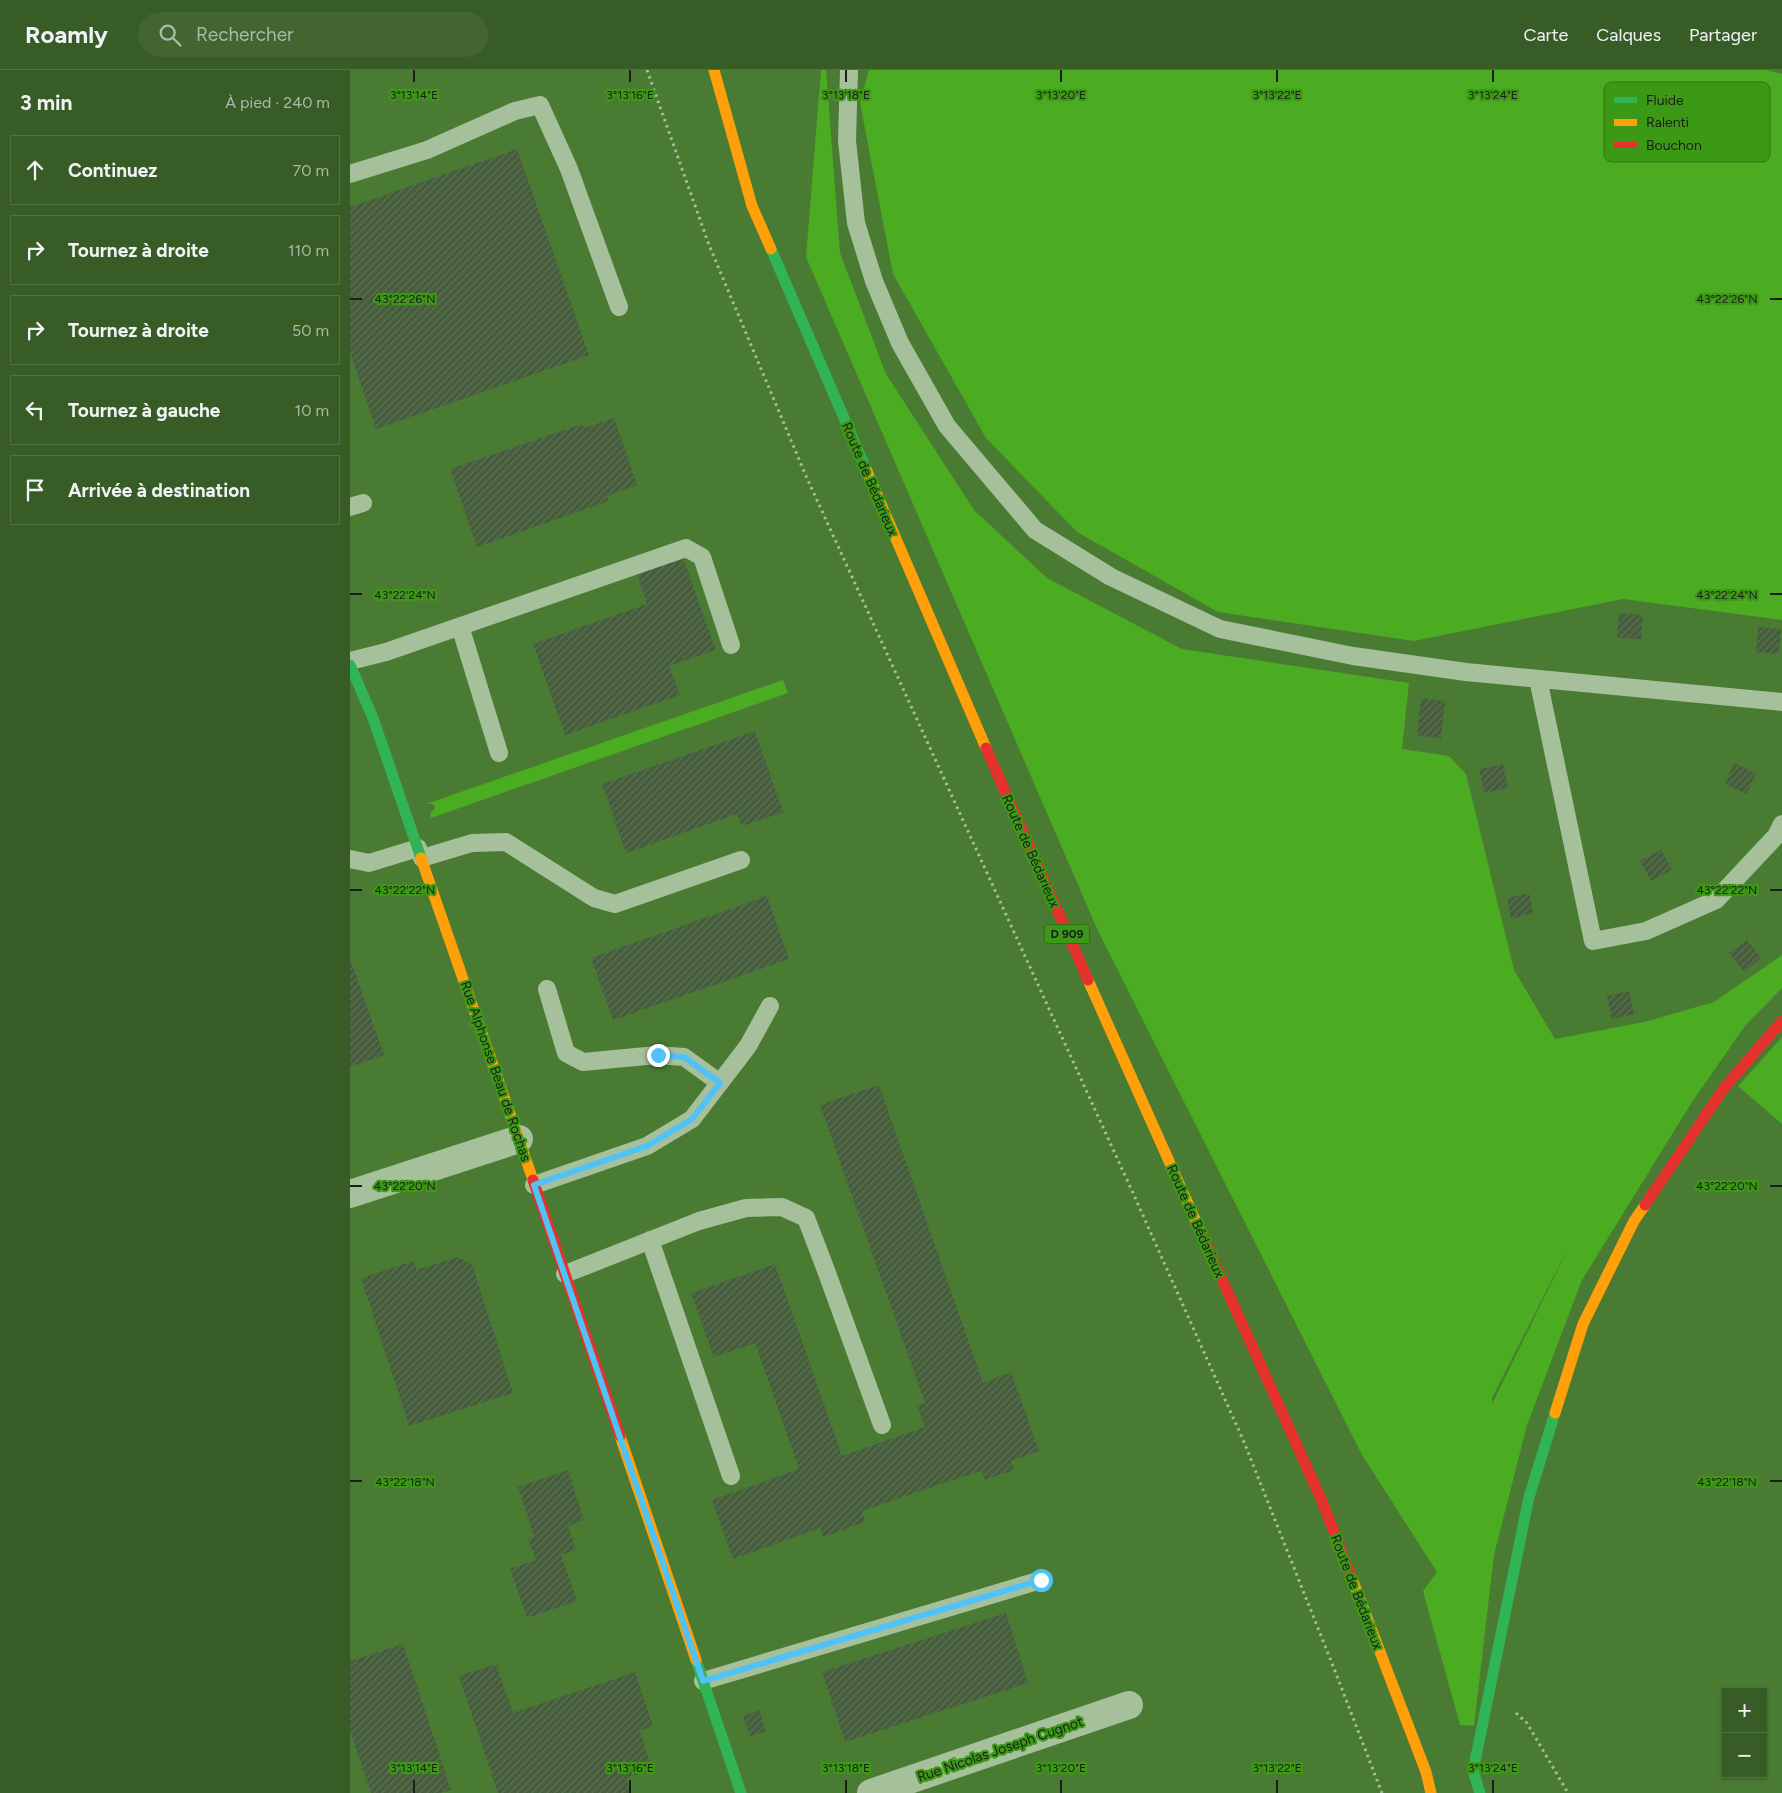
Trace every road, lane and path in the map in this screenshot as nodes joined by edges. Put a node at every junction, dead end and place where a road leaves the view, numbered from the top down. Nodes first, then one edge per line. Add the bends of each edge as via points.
1 (647, 70) edge
2 (714, 70) edge
3 (849, 70) edge
4 (350, 174) edge
5 (619, 307) dead end
6 (460, 626) junction
7 (731, 645) dead end
8 (350, 661) edge
9 (350, 664) edge
10 (1538, 679) junction
11 (1782, 702) edge
12 (499, 752) dead end
13 (1782, 824) edge
14 (420, 853) junction
15 (350, 859) edge
16 (741, 860) dead end
17 (547, 989) dead end
18 (770, 1006) dead end
19 (1782, 1021) edge
20 (720, 1083) junction
21 (519, 1139) junction
22 (534, 1185) junction
23 (350, 1194) edge
24 (650, 1240) junction
25 (565, 1274) junction
26 (882, 1425) dead end
27 (731, 1476) dead end
28 (1041, 1580) dead end
29 (703, 1681) junction
30 (1129, 1705) dead end
31 (1484, 1716) junction
32 (741, 1793) edge
33 (871, 1793) edge
34 (1382, 1793) edge
35 (1431, 1793) edge
36 (1480, 1793) edge
37 (1568, 1793) edge

1 - 34 path via 709,245 806,476 1244,1442
2 - 35 street, Route de Bédarieux / D 909 via 752,206 1036,865 1322,1501 1426,1772
3 - 10 lane via 846,141 856,222 874,280 900,343 947,426 1035,530 1111,578 1220,629 1353,656
4 - 5 lane via 427,150 515,111 540,105 569,169
6 - 7 lane via 686,548 702,557
6 - 8 lane
6 - 12 lane
9 - 14 street, Rue Alphonse Beau de Rochas via 373,718
10 - 11 lane
10 - 13 lane via 1593,941 1646,931 1716,900 1776,836
14 - 15 lane via 369,863
14 - 16 lane via 472,843 506,842 594,898 615,904
14 - 21 street, Rue Alphonse Beau de Rochas
17 - 20 lane via 566,1053 583,1062 658,1055 684,1057
18 - 20 lane via 748,1046
19 - 31 street via 1724,1088 1634,1221 1583,1324 1529,1497
20 - 22 lane via 692,1119 647,1146
21 - 22 street, Rue Alphonse Beau de Rochas
21 - 23 street
22 - 25 street, Rue Alphonse Beau de Rochas
24 - 25 lane
24 - 26 lane via 699,1221 746,1208 782,1207 806,1218
24 - 27 lane
25 - 29 street, Rue Alphonse Beau de Rochas
28 - 29 lane
29 - 32 street, Rue Alphonse Beau de Rochas
30 - 33 street, Rue Nicolas Joseph Cugnot
31 - 36 street via 1473,1771
31 - 37 path via 1513,1710 1527,1723

